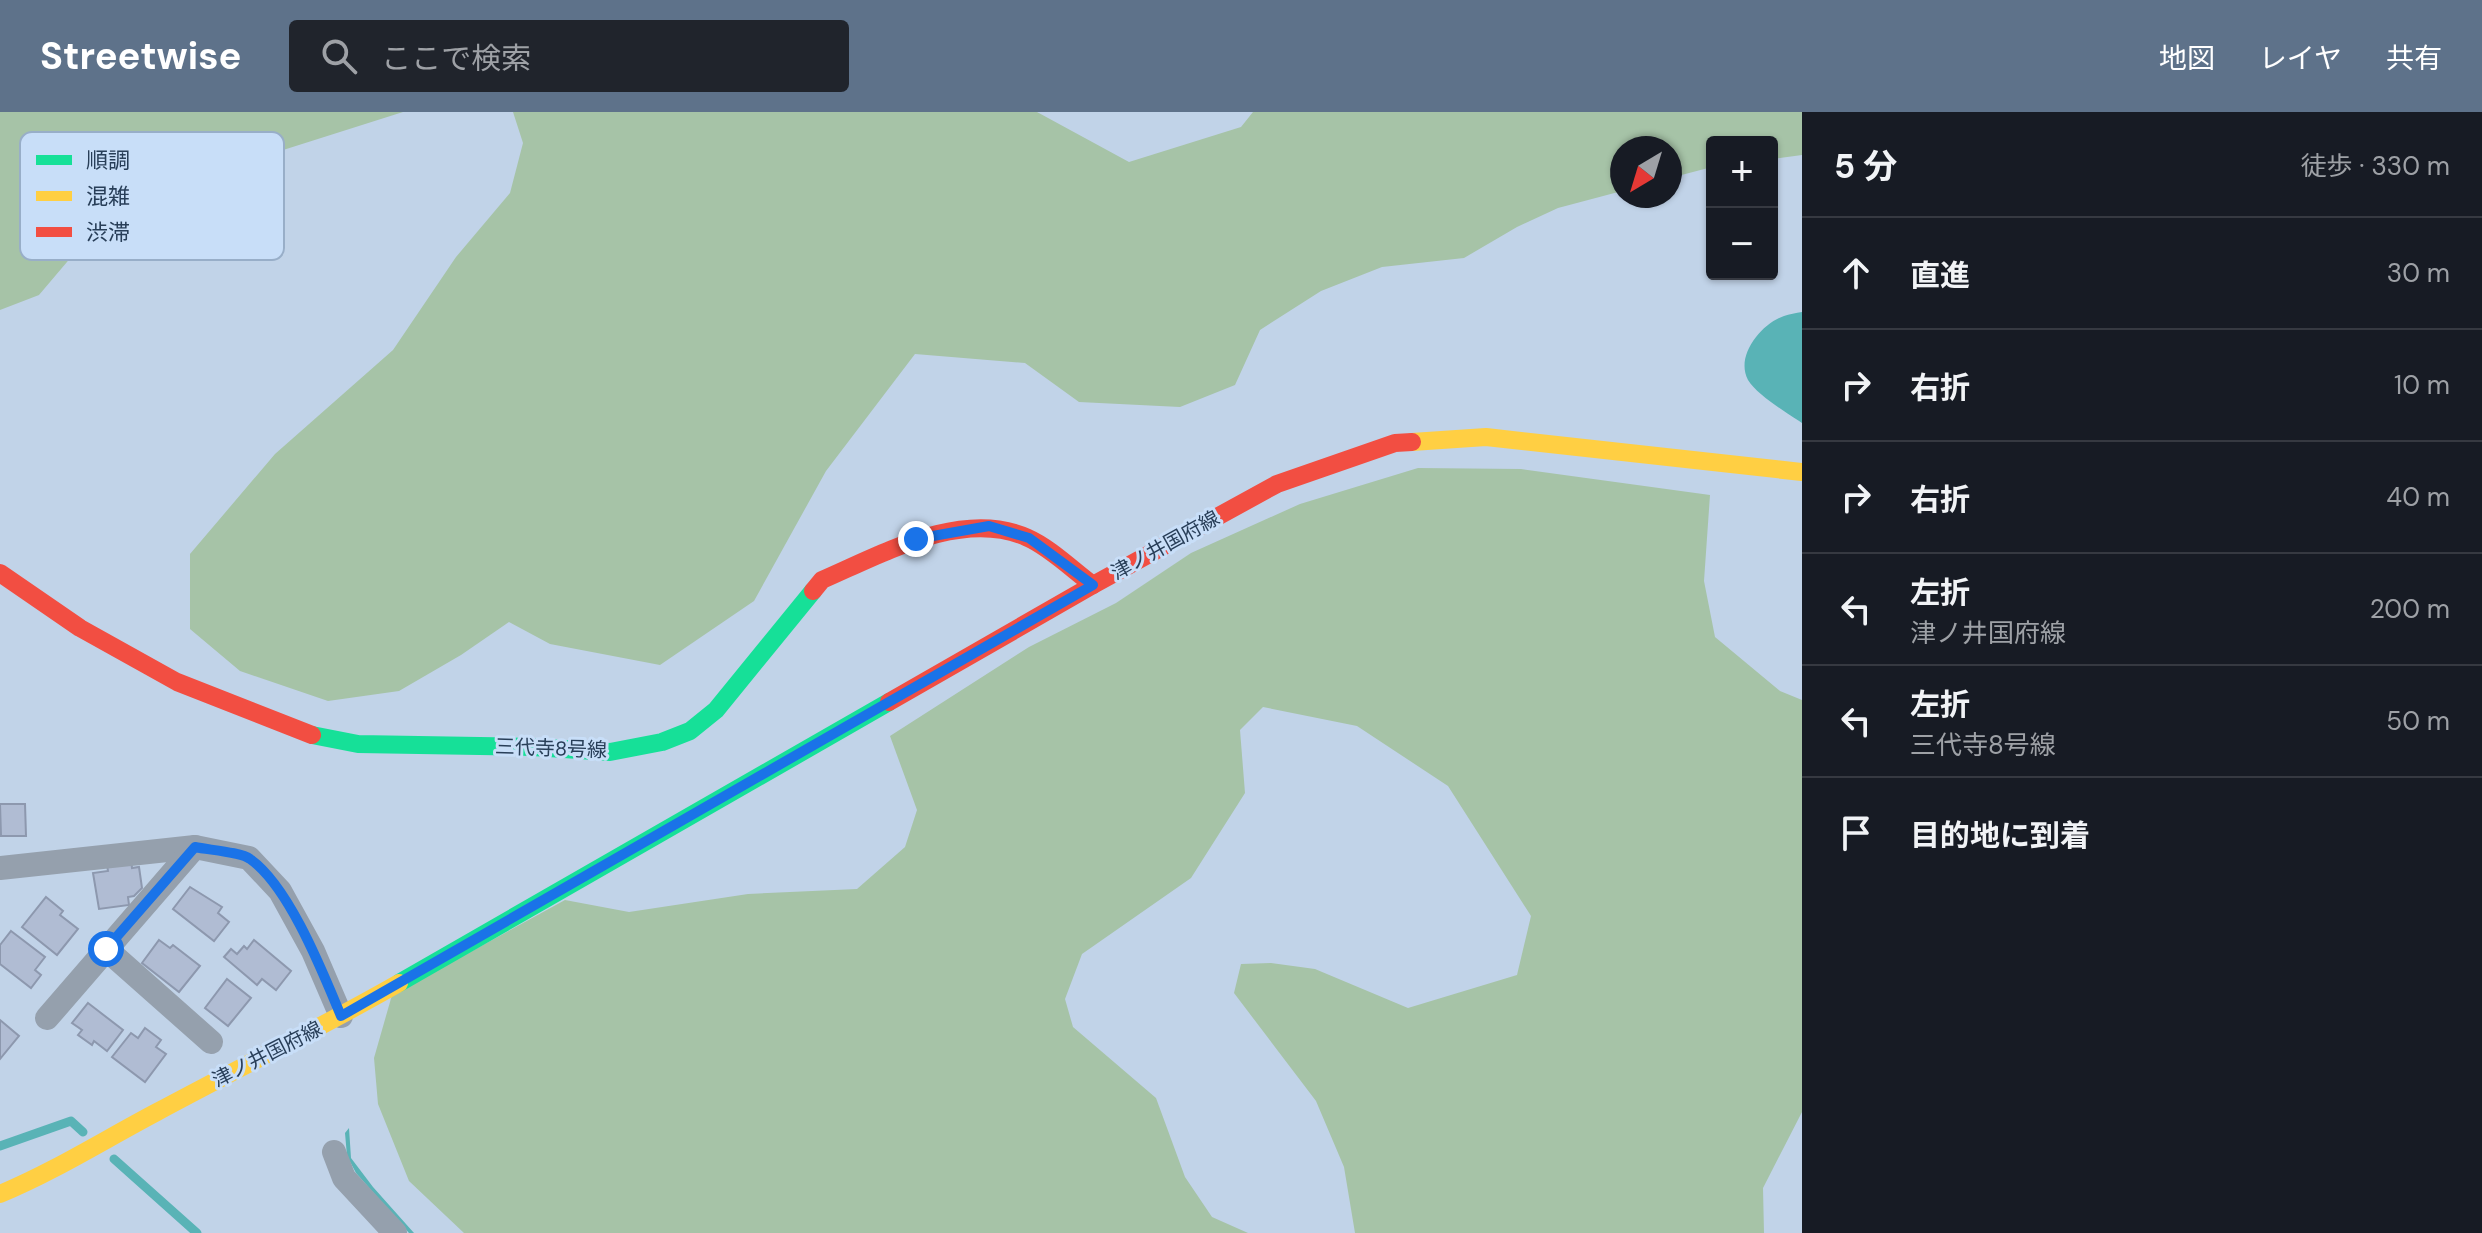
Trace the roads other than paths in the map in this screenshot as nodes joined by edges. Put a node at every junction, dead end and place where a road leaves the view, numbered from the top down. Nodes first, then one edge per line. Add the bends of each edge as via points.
1 (1802, 472) edge
2 (0, 573) edge
3 (1093, 585) junction
4 (195, 847) junction
5 (0, 868) edge
6 (106, 949) junction
7 (341, 1016) junction
8 (47, 1018) dead end
9 (211, 1042) dead end
10 (334, 1152) dead end
11 (0, 1194) edge
12 (395, 1233) edge

1 - 3 main road, 津ノ井国府線 via 1486,437 1395,443 1277,484
2 - 3 main road, 三代寺8号線 via 80,628 177,682 319,738 358,744 610,752 690,731 716,710 822,580 916,539 989,526 1029,538
3 - 7 main road, 津ノ井国府線
4 - 5 street
4 - 6 street
4 - 7 street via 249,858 280,891
6 - 8 street
6 - 9 street
7 - 11 main road, 津ノ井国府線
10 - 12 street via 344,1178

